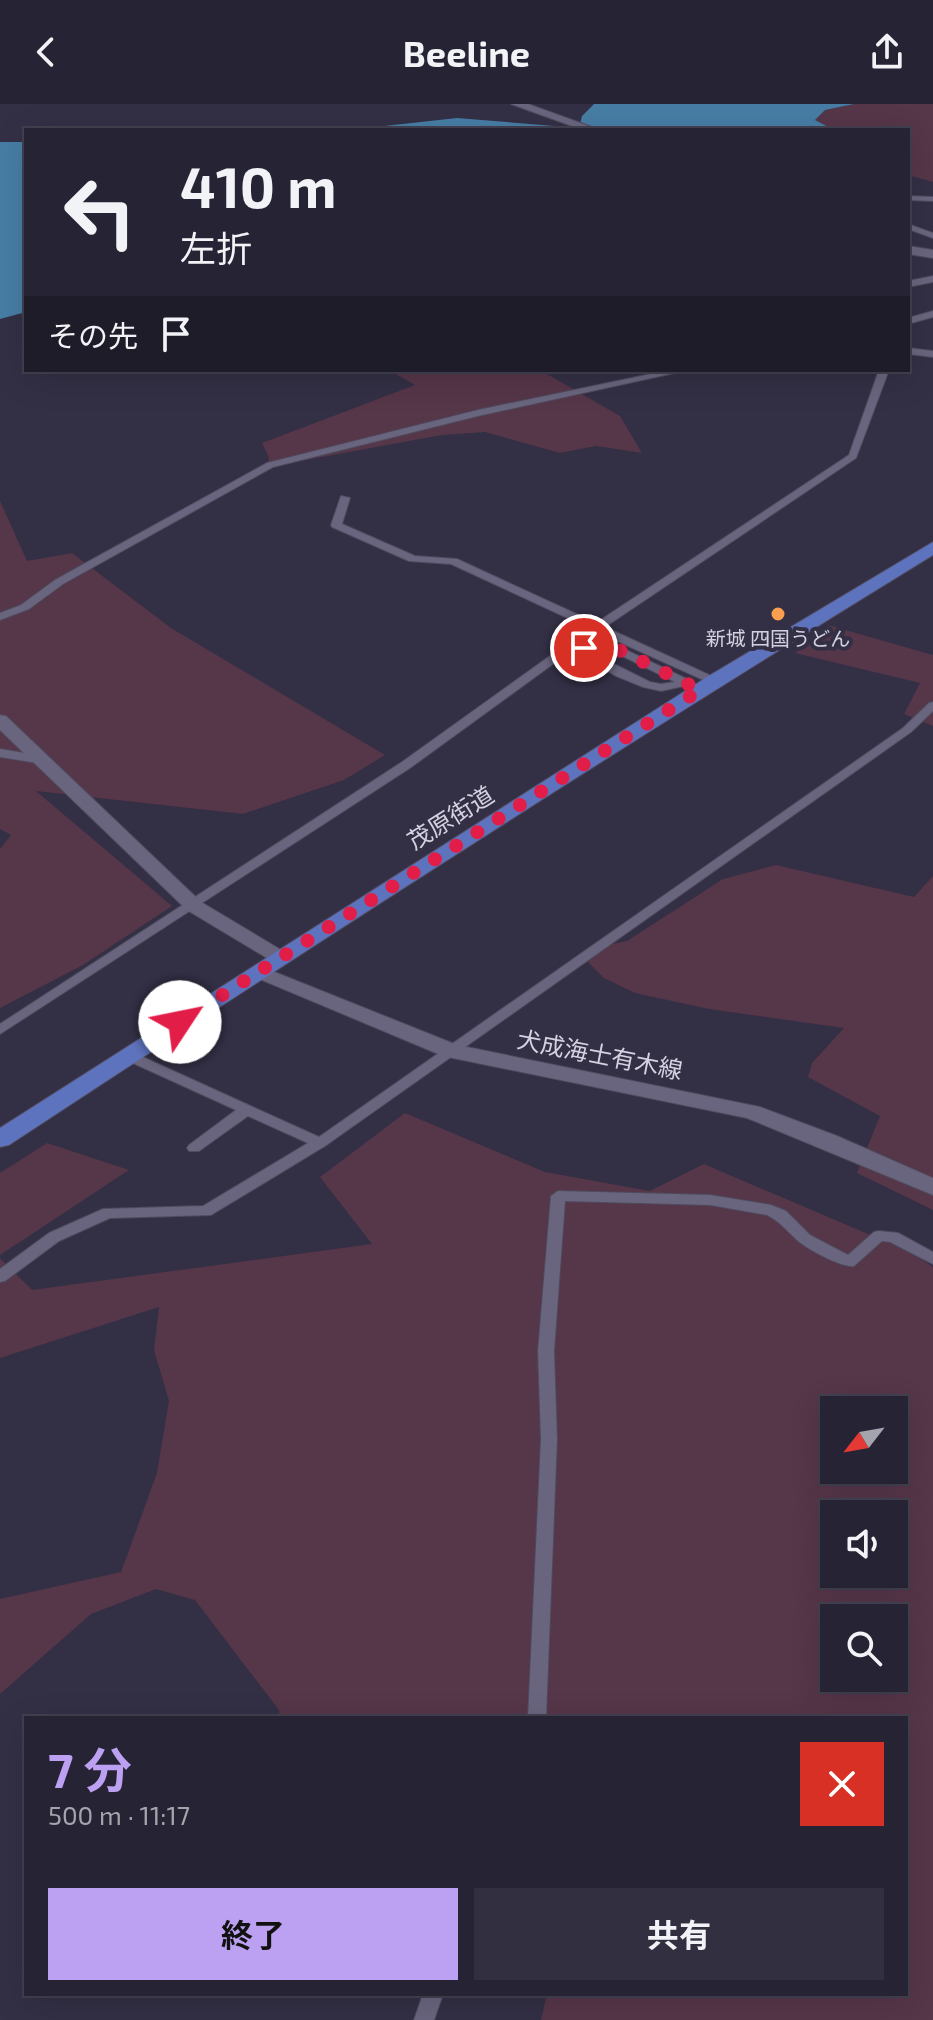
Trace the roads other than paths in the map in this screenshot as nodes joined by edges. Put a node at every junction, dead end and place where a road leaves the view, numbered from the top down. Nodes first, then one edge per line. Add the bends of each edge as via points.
1 (517, 104) edge
2 (588, 128) edge
3 (910, 198) edge
4 (933, 199) edge
5 (910, 227) edge
6 (933, 236) edge
7 (910, 250) edge
8 (933, 254) edge
9 (933, 279) edge
10 (910, 284) edge
11 (933, 314) edge
12 (910, 320) edge
13 (910, 351) edge
14 (933, 353) edge
15 (673, 372) edge
16 (883, 372) edge
17 (345, 498) dead end
18 (933, 547) edge
19 (0, 617) edge
20 (598, 626) junction
21 (700, 684) junction
22 (933, 705) edge
23 (0, 720) edge
24 (0, 753) edge
25 (37, 759) junction
26 (194, 906) junction
27 (279, 957) junction
28 (257, 971) junction
29 (0, 1030) edge
30 (451, 1051) junction
31 (129, 1056) junction
32 (246, 1110) junction
33 (0, 1139) edge
34 (320, 1143) junction
35 (194, 1148) dead end
36 (933, 1187) edge
37 (933, 1259) edge
38 (0, 1277) edge
39 (537, 1716) edge
40 (432, 1996) edge
41 (424, 2020) edge

1 - 2 street
3 - 4 street
5 - 6 street
7 - 8 street
9 - 10 street
11 - 12 street
13 - 14 street
15 - 19 street via 270,465
16 - 20 street via 853,456
17 - 20 street via 336,525 413,559 453,561
18 - 21 main road, 茂原街道
20 - 21 street
20 - 26 street via 406,765
21 - 21 street via 605,643 584,648 584,654 652,687
21 - 27 main road, 茂原街道
22 - 30 street via 907,730
23 - 25 street
24 - 25 street
25 - 26 street
26 - 27 street
26 - 29 street
27 - 28 main road, 茂原街道
28 - 30 street, 犬成海士有木線
28 - 31 main road, 茂原街道
30 - 34 street
30 - 36 street, 犬成海士有木線 via 752,1112
31 - 32 street
31 - 33 main road, 茂原街道
32 - 34 street
32 - 35 street
34 - 38 street via 206,1211 108,1213 54,1237
37 - 39 street via 893,1237 879,1236 849,1262 805,1239 781,1215 710,1200 558,1196 546,1351 549,1439
40 - 41 street

